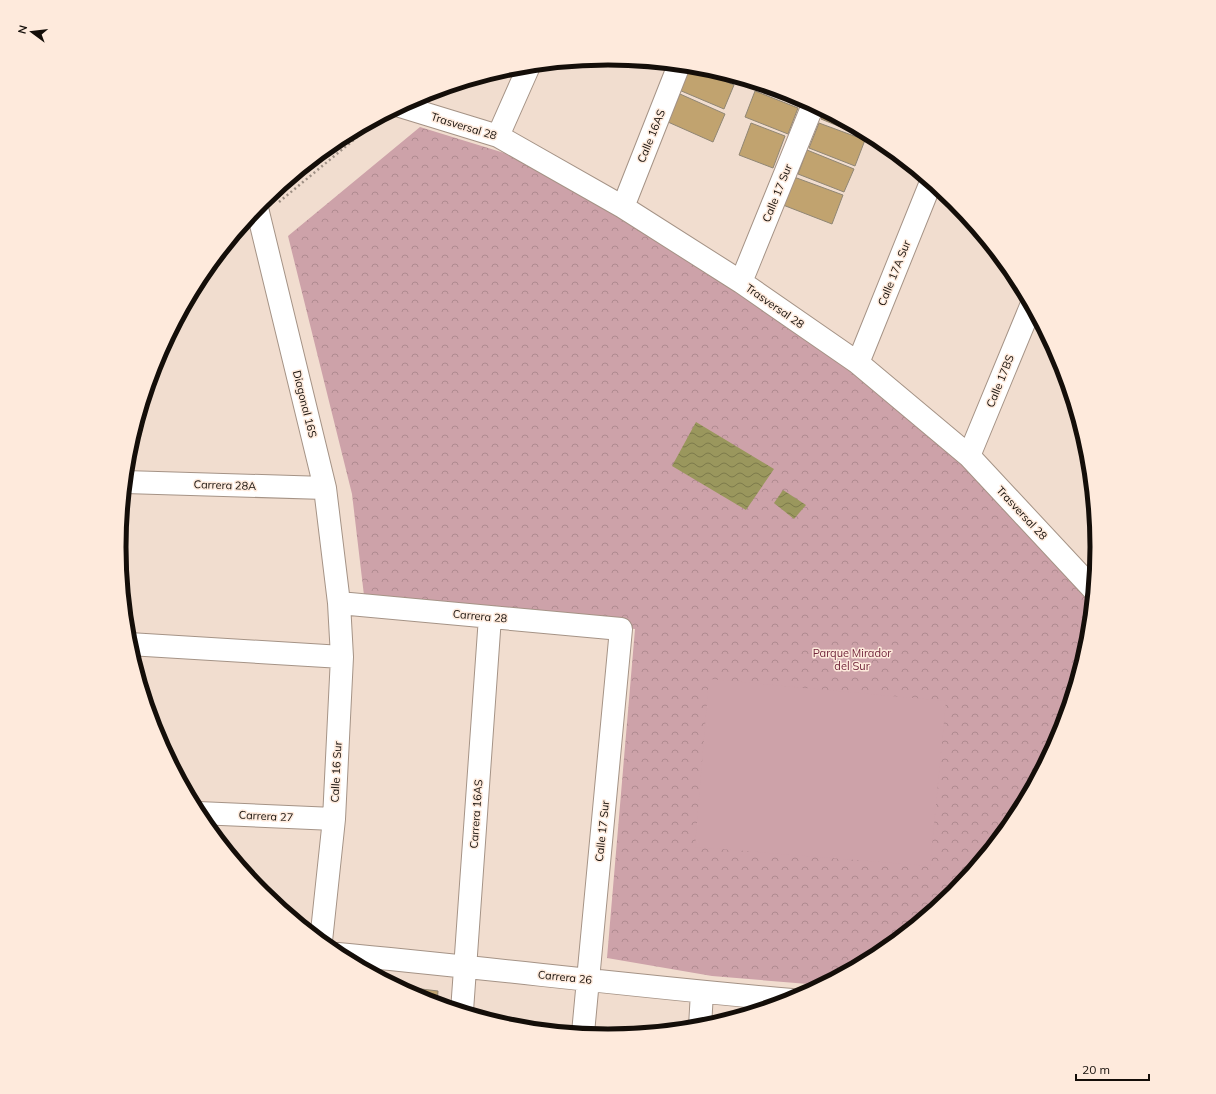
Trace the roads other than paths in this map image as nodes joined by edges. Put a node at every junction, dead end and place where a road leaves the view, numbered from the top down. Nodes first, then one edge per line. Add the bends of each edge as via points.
1 (677, 70) edge
2 (526, 72) edge
3 (409, 109) edge
4 (811, 110) edge
5 (498, 136) junction
6 (929, 188) edge
7 (623, 207) junction
8 (255, 219) edge
9 (741, 282) junction
10 (1028, 312) edge
11 (858, 363) junction
12 (969, 456) junction
13 (130, 482) edge
14 (325, 488) junction
15 (1089, 583) edge
16 (339, 603) junction
17 (490, 617) junction
18 (621, 629) joint
19 (137, 648) edge
20 (342, 657) junction
21 (206, 813) edge
22 (334, 819) junction
23 (322, 934) edge
24 (352, 955) edge
25 (465, 966) junction
26 (587, 980) junction
27 (702, 992) junction
28 (775, 998) edge
29 (462, 1006) edge
30 (700, 1020) edge
31 (583, 1028) edge

1 - 7 street, Calle 16AS
2 - 5 street
3 - 5 street, Trasversal 28
4 - 9 street, Calle 17 Sur
5 - 7 street, Trasversal 28
6 - 11 street, Calle 17A Sur
7 - 9 street, Trasversal 28
8 - 14 street, Diagonal 16S
9 - 11 street, Trasversal 28
10 - 12 street, Calle 17BS
11 - 12 street, Trasversal 28
12 - 15 street, Trasversal 28
13 - 14 street, Carrera 28A
14 - 16 street, Diagonal 16S
16 - 17 street, Carrera 28
16 - 20 street, Calle 16 Sur
17 - 18 street, Carrera 28
17 - 25 street, Carrera 16AS
18 - 26 street, Calle 17 Sur
19 - 20 street
20 - 22 street, Calle 16 Sur
21 - 22 street, Carrera 27
22 - 23 street, Calle 16 Sur
24 - 25 street, Carrera 26
25 - 26 street, Carrera 26
25 - 29 street, Carrera 16AS
26 - 27 street, Carrera 26
26 - 31 street, Calle 17 Sur
27 - 28 street, Carrera 26
27 - 30 street

